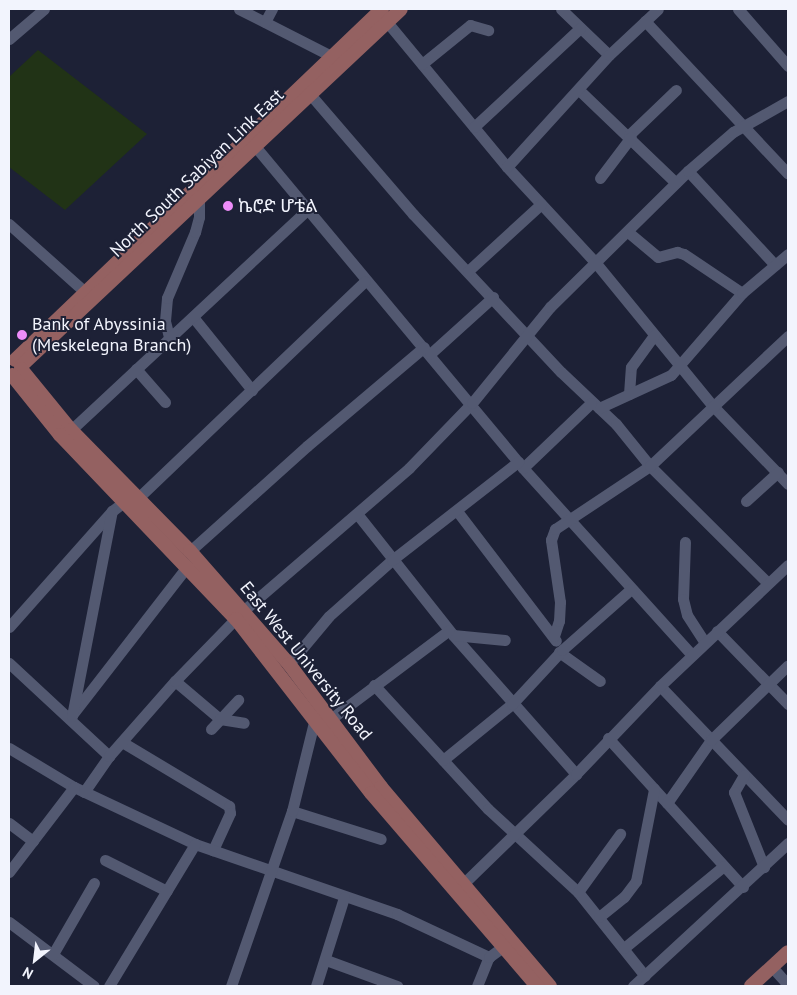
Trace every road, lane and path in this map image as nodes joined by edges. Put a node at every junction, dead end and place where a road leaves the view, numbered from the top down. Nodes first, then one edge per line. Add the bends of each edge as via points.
1 (44, 9) edge
2 (239, 9) edge
3 (272, 9) edge
4 (401, 9) edge
5 (561, 9) edge
6 (658, 9) edge
7 (738, 9) edge
8 (385, 15) edge
9 (645, 21) junction
10 (265, 22) junction
11 (580, 28) junction
12 (488, 30) dead end
13 (9, 40) edge
14 (610, 55) junction
15 (338, 60) junction
16 (422, 64) junction
17 (788, 66) edge
18 (579, 90) junction
19 (676, 90) dead end
20 (308, 93) junction
21 (788, 101) edge
22 (746, 126) junction
23 (474, 127) junction
24 (630, 136) junction
25 (254, 146) junction
26 (223, 166) junction
27 (507, 166) junction
28 (688, 171) junction
29 (788, 174) edge
30 (600, 178) dead end
31 (676, 183) junction
32 (199, 196) junction
33 (541, 204) junction
34 (306, 210) junction
35 (9, 224) edge
36 (628, 232) junction
37 (788, 254) edge
38 (595, 262) junction
39 (775, 266) junction
40 (468, 271) junction
41 (366, 280) junction
42 (84, 291) junction
43 (742, 293) junction
44 (492, 297) junction
45 (193, 317) junction
46 (527, 334) junction
47 (654, 335) junction
48 (788, 336) edge
49 (169, 337) junction
50 (427, 350) junction
51 (681, 365) junction
52 (13, 367) edge
53 (136, 369) junction
54 (252, 390) junction
55 (629, 394) junction
56 (165, 402) dead end
57 (472, 403) junction
58 (595, 405) junction
59 (713, 406) junction
60 (71, 430) junction
61 (521, 465) junction
62 (650, 466) junction
63 (778, 472) junction
64 (788, 484) edge
65 (131, 500) junction
66 (746, 501) dead end
67 (112, 511) junction
68 (457, 511) junction
69 (358, 515) junction
70 (568, 519) junction
71 (685, 542) dead end
72 (190, 551) junction
73 (392, 560) junction
74 (788, 565) edge
75 (187, 567) junction
76 (768, 584) junction
77 (630, 589) junction
78 (240, 615) junction
79 (9, 627) edge
80 (717, 631) junction
81 (450, 632) junction
82 (554, 636) junction
83 (505, 640) dead end
84 (705, 643) junction
85 (560, 651) junction
86 (692, 655) junction
87 (9, 663) edge
88 (289, 664) junction
89 (788, 665) edge
90 (175, 681) junction
91 (600, 681) dead end
92 (769, 684) junction
93 (374, 685) junction
94 (660, 686) junction
95 (238, 700) dead end
96 (512, 704) junction
97 (788, 704) edge
98 (70, 718) junction
99 (220, 719) junction
100 (322, 721) junction
101 (244, 724) dead end
102 (211, 729) dead end
103 (608, 738) junction
104 (711, 740) junction
105 (122, 742) junction
106 (9, 748) edge
107 (109, 756) junction
108 (443, 760) junction
109 (576, 774) junction
110 (744, 775) junction
111 (79, 789) junction
112 (654, 789) junction
113 (667, 803) junction
114 (292, 811) junction
115 (788, 820) edge
116 (9, 823) edge
117 (514, 834) junction
118 (620, 834) dead end
119 (381, 839) dead end
120 (32, 841) junction
121 (788, 843) edge
122 (195, 844) junction
123 (213, 850) junction
124 (106, 860) dead end
125 (724, 866) junction
126 (764, 866) junction
127 (272, 871) junction
128 (9, 872) edge
129 (94, 883) dead end
130 (463, 884) junction
131 (743, 887) junction
132 (167, 891) junction
133 (578, 892) junction
134 (344, 897) junction
135 (598, 917) junction
136 (9, 922) edge
137 (503, 946) junction
138 (624, 948) junction
139 (788, 952) edge
140 (53, 954) junction
141 (489, 957) junction
142 (326, 960) junction
143 (772, 967) junction
144 (646, 976) junction
145 (788, 985) edge
146 (94, 986) edge
147 (109, 986) edge
148 (231, 986) edge
149 (316, 986) edge
150 (397, 986) edge
151 (477, 986) edge
152 (537, 986) edge
153 (550, 986) edge
154 (633, 986) edge
155 (751, 986) edge

1 - 13 street
2 - 10 street
3 - 10 street
4 - 8 main road, North South Sabiyan Link East
5 - 11 street
6 - 9 street
7 - 17 street
8 - 15 main road, North South Sabiyan Link East
8 - 16 street
9 - 14 street
9 - 22 street
10 - 15 street
11 - 14 street
11 - 23 street
12 - 16 street via 470,25
14 - 18 street
15 - 20 main road, North South Sabiyan Link East
15 - 26 main road, North South Sabiyan Link East
16 - 23 street
18 - 24 street
18 - 27 street
19 - 24 street
20 - 25 main road, North South Sabiyan Link East
20 - 40 street via 413,214
21 - 22 street
22 - 28 street via 716,145
22 - 29 street
23 - 27 street
24 - 30 street
24 - 31 street
25 - 26 main road, North South Sabiyan Link East
25 - 34 street
26 - 32 main road, North South Sabiyan Link East
26 - 42 main road, North South Sabiyan Link East
27 - 33 street
28 - 31 street
28 - 39 street
31 - 36 street
32 - 49 street via 195,232 167,298 164,321
32 - 52 main road, North South Sabiyan Link East
33 - 38 street
33 - 40 street
34 - 41 street
34 - 45 street
35 - 42 street
36 - 38 street
36 - 43 street via 658,256 677,252 684,254
37 - 39 street
38 - 46 street
38 - 47 street
39 - 43 street
40 - 44 street
41 - 50 street
41 - 54 street
42 - 52 main road, North South Sabiyan Link East
43 - 51 street
44 - 46 street
44 - 50 street
45 - 49 street
45 - 54 street
46 - 57 street
46 - 58 street
47 - 51 street
47 - 55 street via 631,367
48 - 59 street
49 - 53 street
50 - 57 street
50 - 72 street via 307,446
51 - 55 street via 656,383
51 - 59 street
52 - 60 main road, East West University Road
52 - 65 main road, East West University Road via 60,434
53 - 56 street
53 - 60 street
54 - 65 street
55 - 58 street
57 - 61 street
57 - 69 street
58 - 61 street
58 - 62 street via 629,438
59 - 62 street
59 - 63 street
60 - 65 main road, East West University Road
61 - 68 street
61 - 70 street
62 - 70 street
62 - 76 street
63 - 64 street
63 - 66 street
65 - 67 street
65 - 72 main road, East West University Road
65 - 75 main road, East West University Road
67 - 79 street
67 - 98 street
68 - 73 street
68 - 82 street
69 - 73 street
69 - 78 street
70 - 77 street
70 - 82 street via 555,529 551,540 560,602 560,621
71 - 84 street via 683,599 687,614
72 - 78 main road, East West University Road
73 - 81 street
73 - 88 street via 329,616
74 - 76 street
75 - 78 main road, East West University Road
75 - 98 street
76 - 80 street
77 - 85 street
77 - 86 street
78 - 88 main road, East West University Road
78 - 90 street
78 - 100 main road, East West University Road
80 - 84 street
80 - 92 street
81 - 83 street
81 - 93 street
81 - 96 street
82 - 85 street
84 - 86 street
85 - 91 street
85 - 96 street
86 - 94 street
87 - 98 street
88 - 100 main road, East West University Road
89 - 92 street
90 - 99 street
90 - 105 street
92 - 97 street
92 - 104 street
93 - 100 street
93 - 108 street
94 - 103 street
94 - 104 street
95 - 99 street
96 - 108 street
96 - 109 street
98 - 107 street
99 - 101 street
99 - 102 street
100 - 114 street
100 - 130 main road, East West University Road
100 - 137 main road, East West University Road via 376,800
103 - 109 street
103 - 112 street
104 - 110 street
104 - 113 street
105 - 107 street
105 - 123 street via 228,806 230,813
106 - 111 street
107 - 111 street
108 - 117 street
109 - 117 street
110 - 115 street
110 - 126 street via 734,792
111 - 120 street
111 - 122 street
112 - 113 street
112 - 135 street via 636,881 624,896
113 - 125 street
114 - 119 street
114 - 127 street
116 - 120 street
117 - 130 street
117 - 133 street
118 - 133 street
120 - 128 street
121 - 126 street
122 - 123 street
122 - 132 street
123 - 127 street
124 - 132 street
125 - 131 street
125 - 138 street
126 - 131 street
127 - 134 street
127 - 148 street
129 - 140 street
130 - 153 main road, East West University Road
131 - 144 street
132 - 147 street
133 - 135 street
134 - 141 street via 397,914
134 - 142 street
135 - 138 street
136 - 140 street
137 - 141 street
137 - 152 main road, East West University Road
138 - 144 street
139 - 143 main road
140 - 146 street
141 - 151 street
142 - 149 street
142 - 150 street
143 - 145 street
143 - 155 main road
144 - 154 street

